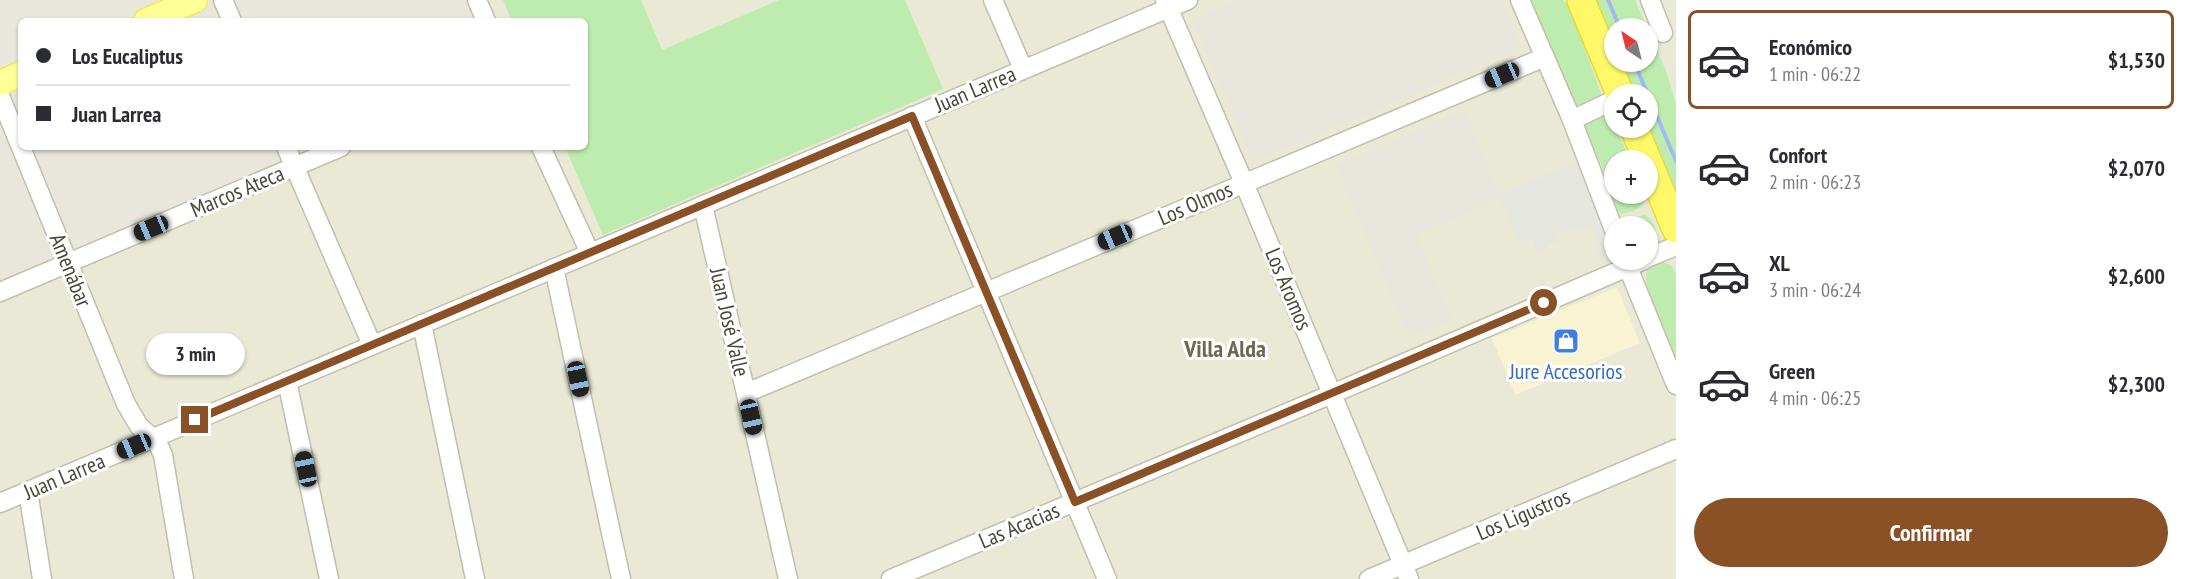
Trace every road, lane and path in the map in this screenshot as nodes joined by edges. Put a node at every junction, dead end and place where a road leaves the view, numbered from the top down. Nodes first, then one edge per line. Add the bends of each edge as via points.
1 (195, 0) edge
2 (223, 0) edge
3 (477, 0) edge
4 (993, 0) edge
5 (1188, 0) edge
6 (1520, 0) edge
7 (1581, 0) edge
8 (1650, 0) edge
9 (1167, 4) edge
10 (153, 18) edge
11 (231, 18) edge
12 (485, 18) edge
13 (1663, 33) dead end
14 (1545, 57) junction
15 (1023, 69) junction
16 (18, 75) edge
17 (0, 83) edge
18 (1616, 84) edge
19 (0, 96) edge
20 (1604, 105) edge
21 (912, 116) junction
22 (1572, 120) junction
23 (1638, 138) edge
24 (18, 140) edge
25 (22, 150) edge
26 (287, 150) edge
27 (334, 150) edge
28 (542, 150) edge
29 (295, 166) junction
30 (1244, 183) junction
31 (704, 205) junction
32 (1609, 216) edge
33 (1676, 229) edge
34 (1676, 246) edge
35 (590, 253) junction
36 (1658, 253) edge
37 (68, 263) junction
38 (554, 268) junction
39 (1615, 270) edge
40 (1639, 270) edge
41 (0, 292) edge
42 (986, 292) junction
43 (422, 324) junction
44 (372, 345) junction
45 (287, 381) junction
46 (1676, 385) edge
47 (746, 393) junction
48 (1332, 394) junction
49 (152, 438) junction
50 (1676, 449) edge
51 (28, 491) junction
52 (1075, 502) junction
53 (0, 503) edge
54 (1406, 572) edge
55 (42, 579) edge
56 (184, 579) edge
57 (329, 579) edge
58 (475, 579) edge
59 (621, 579) edge
60 (788, 579) edge
61 (891, 579) edge
62 (1107, 579) edge
63 (1369, 579) edge

1 - 10 main road
2 - 11 street
3 - 12 street
4 - 15 street
5 - 9 street, Juan Larrea
6 - 14 street
7 - 18 highway
8 - 13 street
9 - 15 street, Juan Larrea
9 - 30 street, Los Aromos
14 - 22 street
14 - 30 street, Los Olmos
15 - 21 street, Juan Larrea
16 - 17 main road
19 - 24 street, Amenábar
20 - 22 street
21 - 31 street, Juan Larrea
21 - 42 street
22 - 32 street
23 - 33 highway
25 - 37 street, Amenábar
26 - 29 street
27 - 29 street, Marcos Ateca
28 - 35 street
29 - 37 street, Marcos Ateca
29 - 44 street
30 - 42 street, Los Olmos
30 - 48 street, Los Aromos
31 - 35 street, Juan Larrea
31 - 47 street, Juan José Valle
34 - 36 street, Las Acacias
35 - 38 street, Juan Larrea
37 - 41 street, Marcos Ateca
37 - 49 street, Amenábar via 129,410
38 - 43 street, Juan Larrea
38 - 59 street
39 - 48 street, Las Acacias
40 - 46 street
42 - 47 street, Los Olmos
42 - 52 street
43 - 44 street, Juan Larrea
43 - 58 street
44 - 45 street, Juan Larrea
45 - 49 street, Juan Larrea
45 - 57 street
47 - 60 street, Juan José Valle
48 - 52 street, Las Acacias
48 - 54 street, Los Aromos
49 - 51 street, Juan Larrea
49 - 56 street, Amenábar via 163,455
50 - 54 street, Los Ligustros
51 - 53 street, Juan Larrea
51 - 55 street
52 - 61 street, Las Acacias
52 - 62 street
54 - 63 street, Los Ligustros

